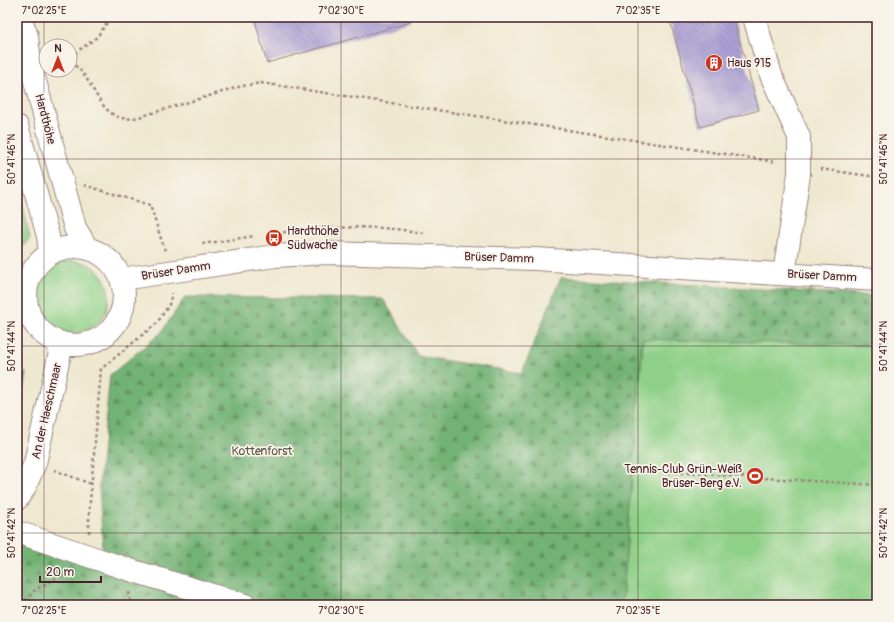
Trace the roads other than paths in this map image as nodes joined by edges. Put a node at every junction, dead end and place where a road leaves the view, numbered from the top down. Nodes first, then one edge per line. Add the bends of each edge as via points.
1 (20, 17) edge
2 (754, 17) edge
3 (23, 64) edge
4 (17, 126) edge
5 (62, 182) junction
6 (36, 190) junction
7 (87, 248) junction
8 (50, 254) junction
9 (784, 274) junction
10 (122, 280) junction
11 (877, 280) edge
12 (62, 344) junction
13 (17, 498) edge
14 (17, 532) edge
15 (245, 605) edge

1 - 3 street, Hardthöhe via 27,36
2 - 9 street via 771,75 799,137 800,166
3 - 5 street, Hardthöhe
4 - 6 street
5 - 6 street
5 - 7 street, Hardthöhe via 75,228
6 - 8 street
7 - 8 street via 68,247
7 - 10 street via 102,255 114,265
8 - 12 street via 38,263 30,275 26,303 30,317 38,329
9 - 10 street, Brüser Damm via 535,259 327,253 275,256
9 - 11 street, Brüser Damm
10 - 12 street via 125,297 121,314 112,330 98,340 80,346
12 - 13 street, An der Haeschmaar via 35,463 25,487
14 - 15 street

